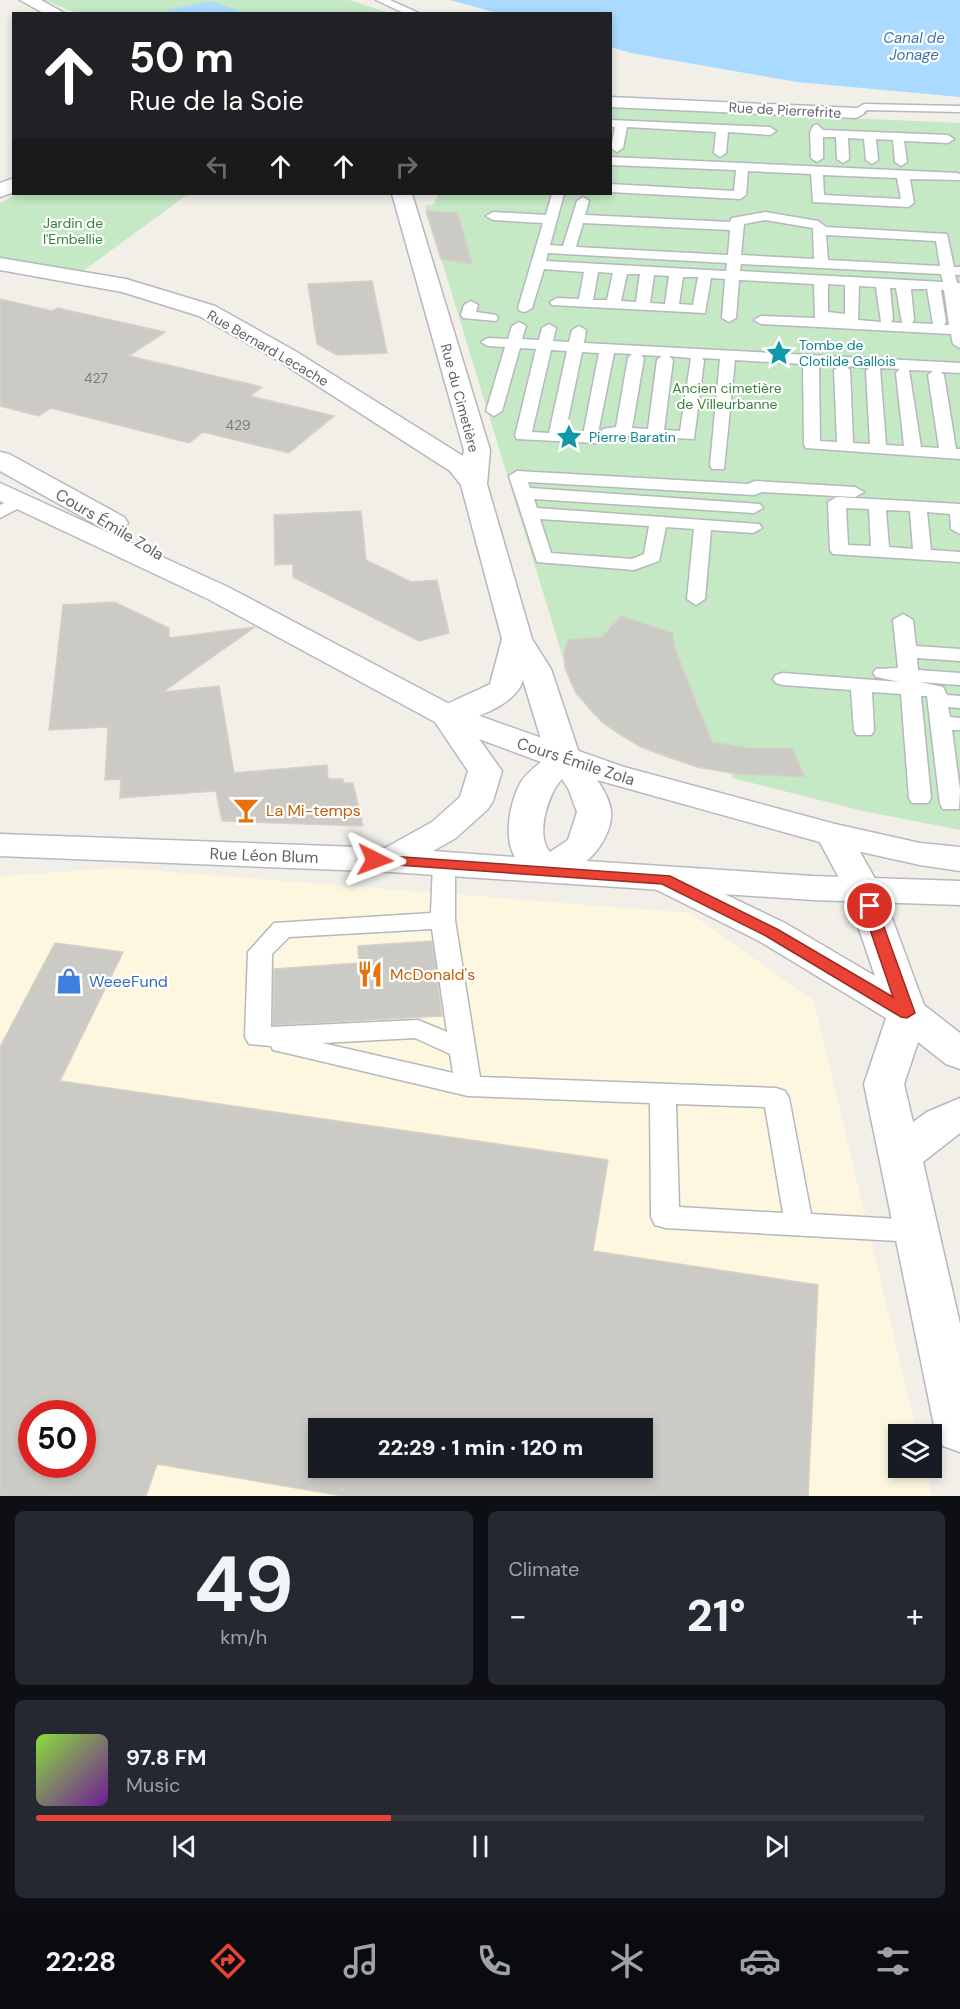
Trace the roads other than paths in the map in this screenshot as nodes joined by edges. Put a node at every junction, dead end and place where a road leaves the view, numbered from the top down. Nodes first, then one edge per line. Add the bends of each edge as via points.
1 (28, 0) edge
2 (381, 0) edge
3 (55, 12) edge
4 (411, 12) edge
5 (612, 102) edge
6 (960, 109) edge
7 (856, 113) junction
8 (960, 119) edge
9 (616, 123) edge
10 (722, 128) junction
11 (770, 131) dead end
12 (842, 134) junction
13 (870, 135) junction
14 (898, 136) junction
15 (948, 139) dead end
16 (613, 155) edge
17 (641, 162) junction
18 (817, 164) junction
19 (742, 167) junction
20 (902, 168) junction
21 (955, 171) dead end
22 (715, 174) junction
23 (663, 177) junction
24 (688, 178) junction
25 (846, 181) junction
26 (875, 182) junction
27 (612, 188) edge
28 (636, 190) junction
29 (402, 195) edge
30 (558, 195) edge
31 (583, 201) dead end
32 (493, 216) dead end
33 (551, 219) junction
34 (578, 219) junction
35 (736, 226) junction
36 (819, 231) junction
37 (590, 235) junction
38 (614, 237) junction
39 (638, 238) junction
40 (661, 239) junction
41 (685, 240) junction
42 (709, 241) junction
43 (543, 249) junction
44 (849, 249) junction
45 (568, 250) junction
46 (882, 250) junction
47 (914, 252) junction
48 (734, 259) junction
49 (0, 264) edge
50 (821, 264) junction
51 (538, 265) junction
52 (565, 266) junction
53 (592, 268) junction
54 (621, 269) junction
55 (648, 271) junction
56 (954, 271) edge
57 (677, 272) junction
58 (705, 274) junction
59 (732, 275) junction
60 (821, 280) junction
61 (852, 281) junction
62 (883, 283) junction
63 (903, 284) junction
64 (933, 285) junction
65 (955, 287) edge
66 (585, 304) junction
67 (471, 305) dead end
68 (613, 305) junction
69 (642, 307) junction
70 (525, 308) dead end
71 (671, 308) junction
72 (490, 318) dead end
73 (729, 318) dead end
74 (852, 318) junction
75 (886, 319) junction
76 (761, 320) dead end
77 (908, 320) junction
78 (939, 322) junction
79 (519, 326) dead end
80 (549, 328) dead end
81 (579, 330) dead end
82 (959, 330) edge
83 (488, 342) dead end
84 (514, 344) junction
85 (544, 345) junction
86 (576, 347) junction
87 (606, 353) junction
88 (728, 355) junction
89 (636, 358) junction
90 (702, 358) junction
91 (665, 360) junction
92 (811, 364) junction
93 (960, 368) edge
94 (842, 370) junction
95 (874, 371) junction
96 (904, 373) junction
97 (936, 375) junction
98 (960, 376) edge
99 (494, 411) dead end
100 (591, 431) junction
101 (623, 432) junction
102 (655, 434) junction
103 (556, 438) junction
104 (845, 447) junction
105 (878, 449) junction
106 (914, 451) junction
107 (954, 454) edge
108 (0, 460) edge
109 (718, 465) dead end
110 (474, 484) junction
111 (796, 488) junction
112 (523, 493) junction
113 (960, 499) edge
114 (6, 502) edge
115 (837, 502) junction
116 (877, 504) junction
117 (918, 507) junction
118 (754, 508) dead end
119 (530, 513) junction
120 (658, 522) junction
121 (703, 525) junction
122 (753, 528) dead end
123 (960, 529) edge
124 (880, 552) junction
125 (923, 555) junction
126 (960, 557) edge
127 (218, 593) junction
128 (696, 599) dead end
129 (903, 620) dead end
130 (517, 639) junction
131 (906, 651) junction
132 (960, 655) edge
133 (960, 679) edge
134 (909, 682) junction
135 (861, 685) junction
136 (938, 700) junction
137 (960, 702) edge
138 (446, 715) junction
139 (950, 724) edge
140 (864, 731) dead end
141 (952, 748) edge
142 (564, 759) junction
143 (954, 773) edge
144 (920, 798) dead end
145 (951, 804) dead end
146 (834, 836) junction
147 (0, 845) edge
148 (960, 859) edge
149 (391, 860) junction
150 (444, 864) junction
151 (547, 871) junction
152 (664, 879) junction
153 (864, 891) junction
154 (960, 892) edge
155 (443, 920) junction
156 (907, 1013) junction
157 (258, 1037) junction
158 (460, 1048) junction
159 (960, 1054) edge
160 (468, 1086) junction
161 (663, 1094) junction
162 (960, 1114) edge
163 (899, 1157) junction
164 (799, 1225) junction
165 (916, 1231) junction
166 (960, 1430) edge

1 - 3 street
2 - 4 lane
5 - 7 street, Rue de Pierrefrite
6 - 7 lane via 864,107
7 - 8 lane, Rue de Pierrefrite
9 - 10 lane
9 - 16 lane
10 - 11 lane
10 - 22 lane
12 - 13 lane
12 - 18 lane via 816,130
12 - 25 lane
13 - 14 lane
13 - 26 lane
14 - 15 lane
14 - 20 lane
16 - 17 lane
16 - 22 lane
17 - 23 lane
17 - 28 lane
18 - 19 lane
18 - 22 lane
18 - 25 lane
18 - 25 lane via 818,199
19 - 22 lane
19 - 22 lane via 740,195
20 - 21 lane
20 - 26 lane
20 - 26 lane via 908,203
22 - 24 lane
22 - 24 lane
23 - 24 lane
23 - 24 lane
23 - 28 lane
25 - 26 lane
25 - 26 lane
27 - 28 lane
29 - 110 street, Rue du Cimetière via 477,450
30 - 33 lane
31 - 34 lane
32 - 33 lane
33 - 43 lane
34 - 37 lane
34 - 45 lane
35 - 36 lane via 737,220 765,216 813,224 819,226
35 - 42 lane
35 - 48 lane
36 - 44 lane
36 - 50 lane
37 - 38 lane
37 - 38 lane
37 - 45 lane
38 - 39 lane
38 - 39 lane
39 - 40 lane
39 - 40 lane
40 - 41 lane
40 - 41 lane
41 - 42 lane
41 - 42 lane
42 - 48 lane
43 - 45 lane
43 - 51 lane
44 - 46 lane
44 - 46 lane
44 - 50 lane
46 - 47 lane
46 - 47 lane
47 - 56 lane
47 - 56 lane via 942,237
48 - 50 lane
48 - 59 lane
49 - 110 street, Rue Bernard Lecache via 126,286 207,311 287,356 459,465
51 - 52 lane
51 - 70 lane
52 - 53 lane
52 - 66 lane via 556,306
53 - 54 lane
53 - 66 lane
54 - 55 lane
54 - 68 lane
55 - 57 lane
55 - 69 lane
56 - 65 lane
57 - 58 lane
57 - 71 lane
58 - 59 lane
58 - 71 lane via 700,310
59 - 60 lane
59 - 73 lane
60 - 61 lane
60 - 74 lane via 821,316
61 - 62 lane
61 - 74 lane
62 - 63 lane
62 - 75 lane
63 - 64 lane
63 - 77 lane
64 - 65 lane
64 - 78 lane
65 - 82 lane
66 - 68 lane
67 - 72 lane via 468,315
68 - 69 lane
69 - 71 lane
74 - 75 lane
75 - 77 lane
76 - 82 lane
77 - 78 lane
78 - 82 lane
79 - 84 lane
80 - 85 lane
81 - 86 lane
83 - 84 lane
84 - 85 lane
84 - 99 lane
85 - 86 lane
85 - 103 lane via 523,445
86 - 87 lane
86 - 103 lane
87 - 89 lane
87 - 90 lane
87 - 100 lane
88 - 90 lane
88 - 92 lane
88 - 109 lane
89 - 91 lane
89 - 101 lane
90 - 91 lane
90 - 102 lane via 688,436
91 - 102 lane
92 - 93 lane
92 - 94 lane
92 - 104 lane via 812,445
94 - 95 lane
94 - 104 lane
95 - 96 lane
95 - 105 lane
96 - 97 lane
96 - 106 lane
97 - 98 lane
97 - 107 lane
100 - 101 lane
100 - 103 lane via 590,440
101 - 102 lane
104 - 105 lane
105 - 106 lane
106 - 107 lane
108 - 127 street, Cours Émile Zola via 113,522
110 - 130 street, Rue du Cimetière
111 - 112 lane via 517,476
111 - 113 lane
111 - 115 lane via 795,499
112 - 118 lane
112 - 119 lane
114 - 127 street, Cours Émile Zola
115 - 116 lane
115 - 124 lane via 839,550
116 - 117 lane
116 - 124 lane
117 - 123 lane via 958,509
117 - 125 lane
119 - 120 lane
119 - 120 lane via 543,558 634,565 653,557
120 - 121 lane
121 - 122 lane
121 - 128 lane
124 - 125 lane
125 - 126 lane
127 - 138 street, Cours Émile Zola
129 - 131 lane
130 - 138 street, Rue du Cimetière via 505,689
130 - 142 street, Rue du Cimetière via 535,669
131 - 132 lane
131 - 134 lane
133 - 134 lane
134 - 135 lane
134 - 135 lane via 783,672
134 - 136 lane via 936,691
134 - 144 lane
135 - 140 lane
136 - 137 lane
136 - 139 lane
138 - 142 street, Cours Émile Zola
138 - 149 street via 485,771 476,801 444,830
139 - 141 lane
141 - 143 lane
142 - 146 street, Cours Émile Zola
142 - 151 street via 536,785 526,822 529,851
142 - 151 street via 586,789 594,812 584,846
143 - 145 lane
146 - 148 street, Cours Émile Zola via 920,855
146 - 153 street
147 - 149 street, Rue Léon Blum
149 - 150 street, Rue Léon Blum
150 - 151 street, Rue Léon Blum
150 - 155 lane
151 - 152 street, Rue Léon Blum
152 - 153 street, Rue Léon Blum
152 - 156 street via 772,932
153 - 154 street, Rue Léon Blum
153 - 156 street
155 - 157 lane via 282,929 260,952
155 - 158 lane
156 - 159 street
156 - 163 street via 884,1084
157 - 158 lane via 418,1029
157 - 160 lane
158 - 160 lane
160 - 161 lane
161 - 164 lane via 777,1098
161 - 164 lane via 665,1217
162 - 163 street via 942,1123
163 - 165 street
164 - 165 lane
165 - 166 street

